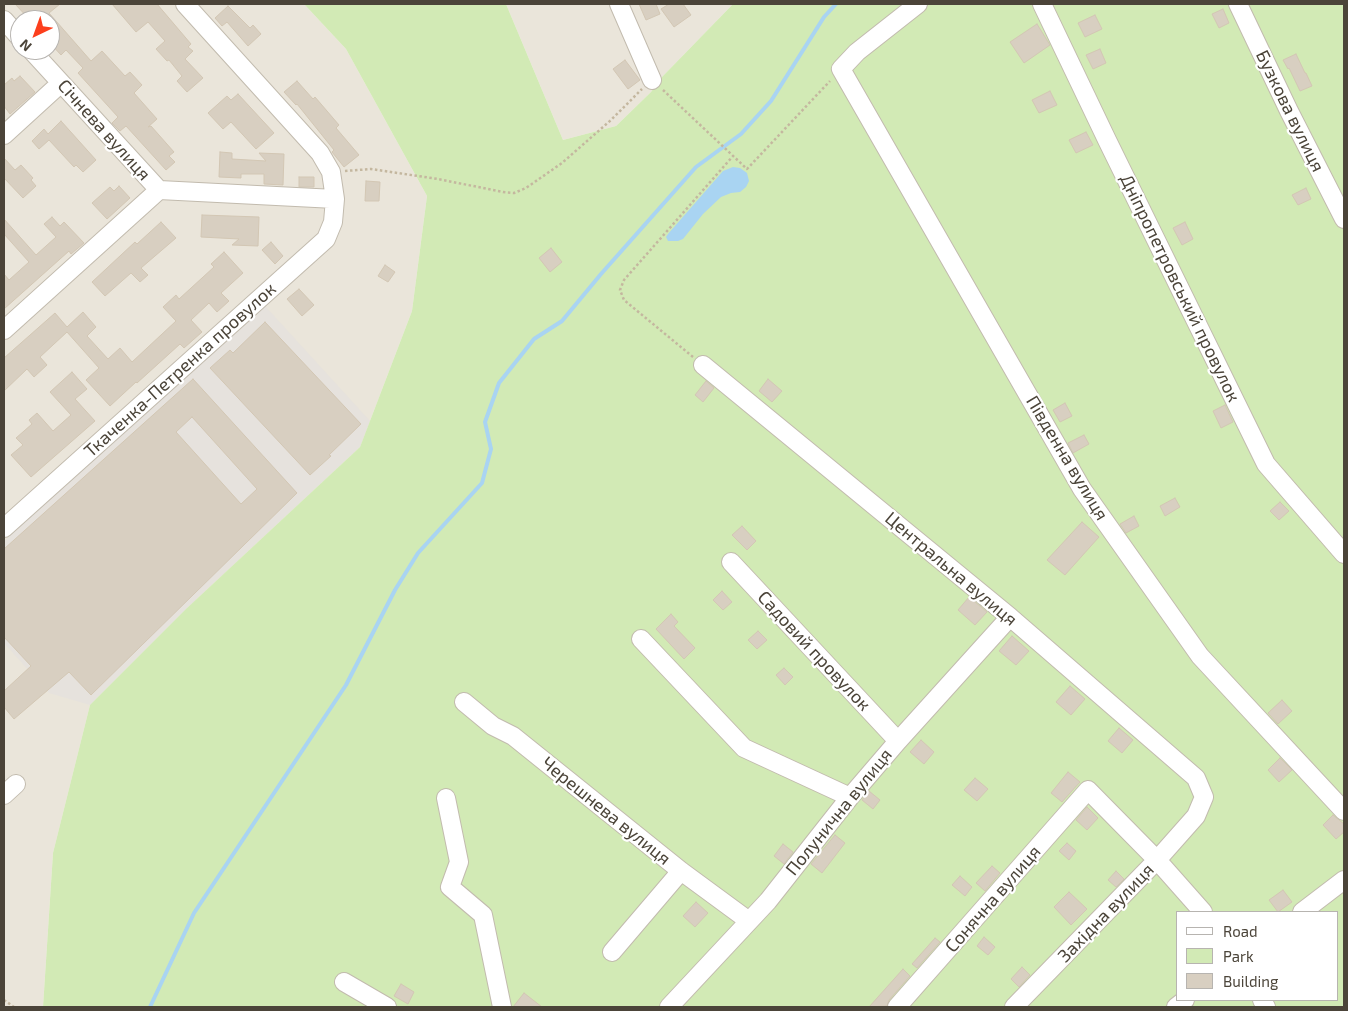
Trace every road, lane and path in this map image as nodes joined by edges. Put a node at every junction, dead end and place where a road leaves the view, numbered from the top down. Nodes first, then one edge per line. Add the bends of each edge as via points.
1 (185, 4) edge
2 (620, 4) edge
3 (918, 4) edge
4 (1042, 4) edge
5 (1238, 4) edge
6 (40, 60) edge
7 (841, 69) junction
8 (652, 80) junction
9 (61, 83) junction
10 (4, 135) edge
11 (733, 156) junction
12 (331, 172) junction
13 (159, 190) junction
14 (335, 199) junction
15 (1344, 219) edge
16 (4, 330) edge
17 (703, 365) joint
18 (4, 528) edge
19 (1344, 554) edge
20 (730, 562) dead end
21 (1010, 617) junction
22 (641, 639) dead end
23 (464, 702) dead end
24 (898, 741) junction
25 (850, 797) junction
26 (446, 798) dead end
27 (1344, 811) edge
28 (1196, 816) joint
29 (1157, 860) junction
30 (681, 871) junction
31 (1344, 880) edge
32 (1202, 911) edge
33 (1303, 911) edge
34 (749, 921) junction
35 (612, 952) dead end
36 (344, 982) dead end
37 (4, 1000) edge
38 (14, 1007) edge
39 (388, 1007) edge
40 (502, 1007) edge
41 (669, 1007) edge
42 (897, 1007) edge
43 (1014, 1007) edge

1 - 12 street via 320,153
2 - 8 street
3 - 7 street via 857,52
4 - 19 street, Дніпропетровський провулок via 1266,464
5 - 15 street, Бузкова вулиця
6 - 9 street, Січнева вулиця
7 - 11 path via 747,169
7 - 27 street, Південна вулиця via 1082,488 1200,656
8 - 11 path
8 - 12 path via 562,163 514,193 371,169
9 - 10 street
9 - 13 street, Січнева вулиця
11 - 17 path via 624,280 620,290 624,300
12 - 14 street, Ткаченка-Петренка провулок
13 - 14 street, Січнева вулиця
13 - 16 street
14 - 18 street, Ткаченка-Петренка провулок via 333,222 326,239
17 - 21 street, Центральна вулиця
20 - 24 street, Садовий провулок
21 - 24 street, Полунична вулиця
21 - 28 street, Центральна вулиця via 1196,778 1204,797
22 - 25 street via 744,748
23 - 30 street, Черешнева вулиця via 493,726 513,736
24 - 25 street, Полунична вулиця
25 - 34 street, Полунична вулиця
26 - 40 street via 459,862 450,887 482,915
28 - 29 street, Західна вулиця
29 - 32 street
29 - 42 street, Сонячна вулиця via 1088,790
29 - 43 street, Західна вулиця
30 - 34 street, Черешнева вулиця
30 - 35 street
31 - 33 street
34 - 41 street, Полунична вулиця
36 - 39 street
37 - 38 path

